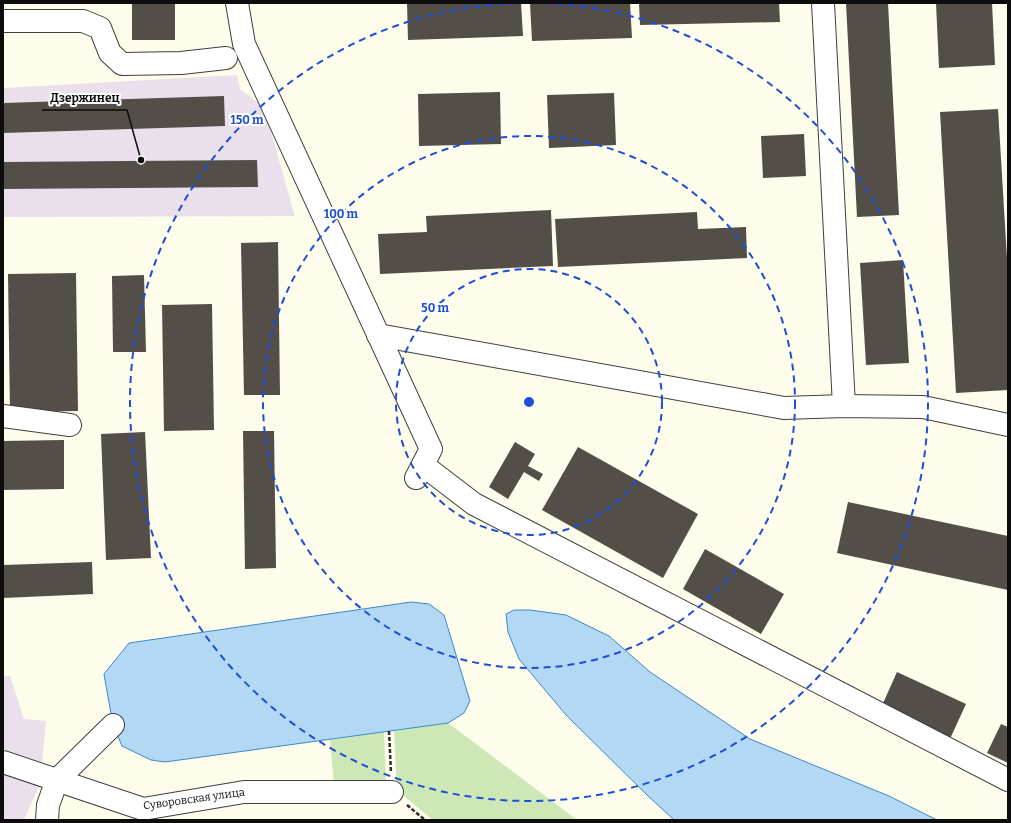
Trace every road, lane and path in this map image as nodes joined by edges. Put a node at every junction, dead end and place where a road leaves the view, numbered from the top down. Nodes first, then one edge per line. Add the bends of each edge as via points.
1 (237, 3) edge
2 (823, 3) edge
3 (3, 21) edge
4 (226, 58) dead end
5 (378, 335) junction
6 (844, 406) junction
7 (3, 416) edge
8 (70, 425) dead end
9 (1008, 425) edge
10 (113, 725) dead end
11 (3, 762) edge
12 (57, 780) junction
13 (1008, 780) edge
14 (392, 792) dead end
15 (47, 820) edge

1 - 5 street via 244,44
2 - 6 street
3 - 4 street via 83,21 100,28 110,53 122,64 181,63
5 - 6 street via 784,408
5 - 13 street via 431,448 420,471 474,504
6 - 9 street via 923,408
7 - 8 street
10 - 12 street
11 - 12 street, Суворовская улица
12 - 14 street, Суворовская улица via 143,809 244,792
12 - 15 street via 48,805

